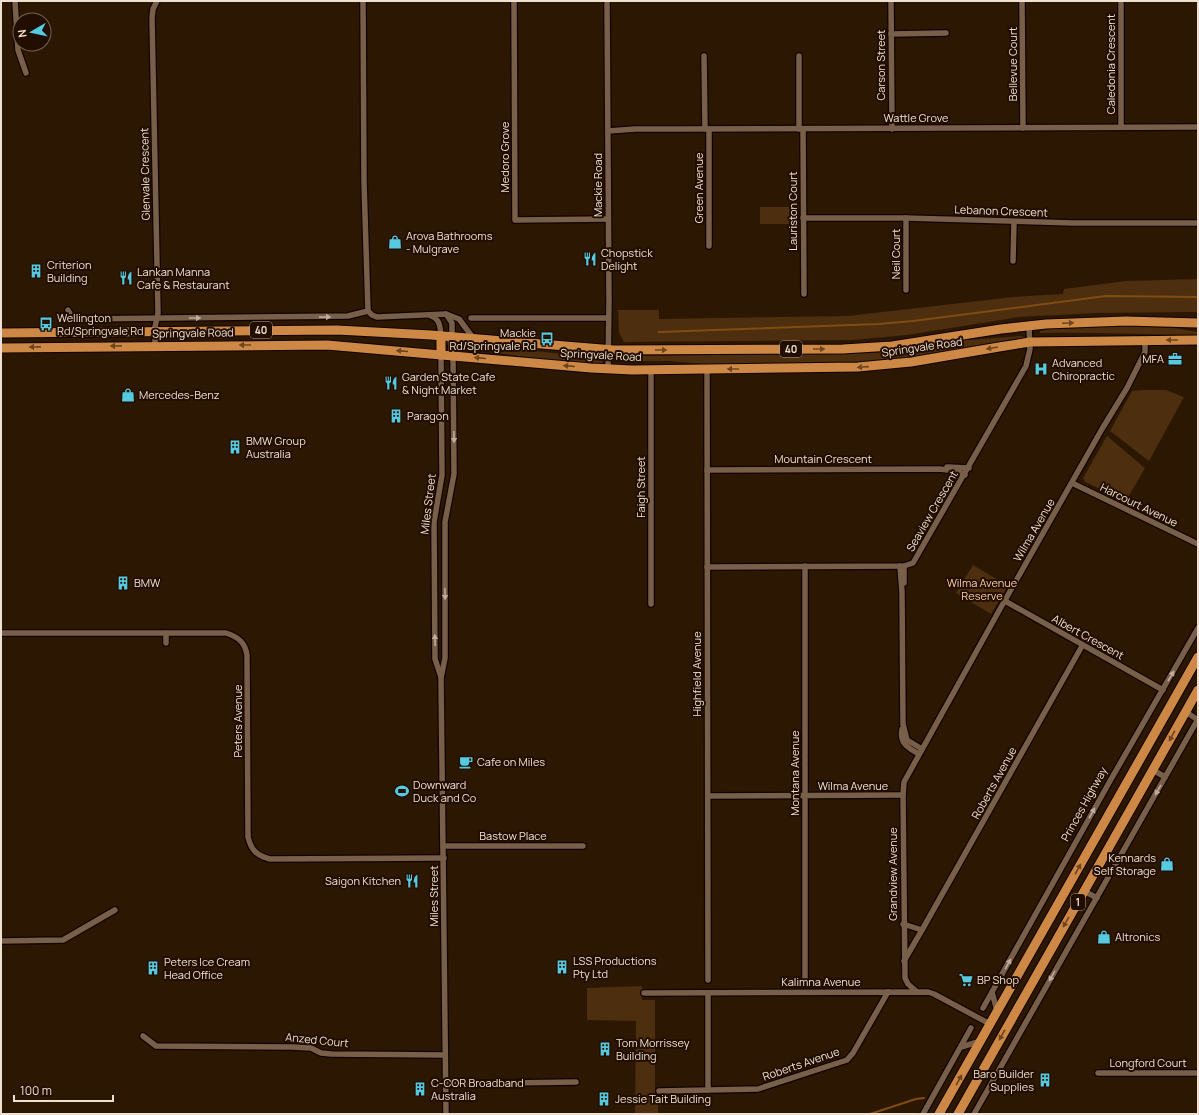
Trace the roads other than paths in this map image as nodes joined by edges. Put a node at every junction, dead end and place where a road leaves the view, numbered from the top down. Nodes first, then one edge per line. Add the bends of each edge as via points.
1 (15, 1) edge
2 (156, 1) edge
3 (363, 1) edge
4 (514, 1) edge
5 (607, 1) edge
6 (891, 1) edge
7 (1022, 1) edge
8 (1121, 1) edge
9 (946, 33) dead end
10 (891, 34) junction
11 (704, 56) dead end
12 (799, 56) dead end
13 (26, 73) dead end
14 (1121, 127) junction
15 (1198, 127) edge
16 (892, 128) junction
17 (1023, 128) junction
18 (608, 129) junction
19 (707, 129) junction
20 (801, 129) junction
21 (803, 218) junction
22 (906, 218) junction
23 (608, 219) junction
24 (1014, 222) junction
25 (1198, 223) edge
26 (709, 246) dead end
27 (1014, 261) dead end
28 (906, 290) dead end
29 (804, 294) dead end
30 (68, 310) dead end
31 (368, 311) junction
32 (446, 314) junction
33 (429, 315) junction
34 (156, 318) junction
35 (471, 318) dead end
36 (608, 318) junction
37 (1198, 323) edge
38 (1029, 326) junction
39 (155, 332) junction
40 (1, 333) edge
41 (441, 336) junction
42 (452, 337) junction
43 (474, 338) junction
44 (1145, 340) junction
45 (1198, 340) edge
46 (1030, 342) junction
47 (155, 346) junction
48 (1, 348) edge
49 (608, 350) junction
50 (441, 355) junction
51 (452, 356) junction
52 (608, 369) junction
53 (707, 369) junction
54 (651, 370) junction
55 (441, 404) junction
56 (453, 404) junction
57 (969, 468) junction
58 (939, 469) junction
59 (707, 470) junction
60 (965, 474) junction
61 (1072, 483) junction
62 (434, 522) junction
63 (445, 522) junction
64 (1198, 544) edge
65 (805, 566) junction
66 (902, 566) junction
67 (444, 567) junction
68 (707, 567) junction
69 (434, 568) junction
70 (1005, 601) junction
71 (651, 604) dead end
72 (434, 617) junction
73 (445, 617) junction
74 (1198, 628) edge
75 (1, 632) edge
76 (166, 633) junction
77 (166, 643) dead end
78 (1082, 646) junction
79 (1198, 657) edge
80 (441, 678) junction
81 (1163, 690) junction
82 (1198, 690) edge
83 (1186, 712) junction
84 (1198, 719) edge
85 (903, 724) junction
86 (922, 748) junction
87 (919, 754) junction
88 (1153, 770) junction
89 (1165, 777) junction
90 (903, 795) junction
91 (708, 796) junction
92 (805, 796) junction
93 (443, 846) junction
94 (583, 846) dead end
95 (444, 858) junction
96 (1084, 891) junction
97 (1097, 898) junction
98 (115, 910) dead end
99 (903, 924) junction
100 (922, 930) junction
101 (1, 941) edge
102 (904, 965) junction
103 (708, 980) dead end
104 (805, 980) dead end
105 (888, 992) junction
106 (917, 992) junction
107 (992, 992) junction
108 (644, 993) dead end
109 (708, 993) junction
110 (983, 1008) dead end
111 (997, 1012) junction
112 (1011, 1020) junction
113 (990, 1024) junction
114 (1023, 1027) junction
115 (971, 1028) dead end
116 (143, 1036) dead end
117 (980, 1041) junction
118 (961, 1047) junction
119 (445, 1055) junction
120 (1098, 1073) dead end
121 (1198, 1073) edge
122 (576, 1082) dead end
123 (446, 1084) junction
124 (708, 1090) junction
125 (659, 1091) dead end
126 (446, 1114) edge
127 (923, 1114) edge
128 (939, 1114) edge
129 (958, 1114) edge
130 (974, 1114) edge

1 - 13 street via 18,50
2 - 34 street, Glenvale Crescent via 152,18 158,313
3 - 31 street
4 - 23 street, Medoro Grove via 515,220
5 - 18 street, Mackie Road
6 - 10 street, Carson Street
7 - 17 street, Bellevue Court
8 - 14 street, Caledonia Crescent
9 - 10 street
10 - 16 street, Carson Street
11 - 19 street, Green Avenue
12 - 20 street, Lauriston Court
14 - 15 street, Wattle Grove
14 - 17 street, Wattle Grove
16 - 17 street, Wattle Grove
16 - 20 street, Wattle Grove
18 - 19 street, Wattle Grove
18 - 23 street, Mackie Road
19 - 20 street, Wattle Grove
19 - 26 street, Green Avenue
20 - 21 street, Lauriston Court
21 - 22 street, Lebanon Crescent
21 - 29 street, Lauriston Court
22 - 24 street, Lebanon Crescent
22 - 28 street, Neil Court
23 - 36 street, Mackie Road
24 - 25 street, Lebanon Crescent
24 - 27 street
30 - 34 street, Springvale Road via 69,314 79,319
31 - 33 street via 377,317
34 -> 31 street, Springvale Road via 348,316
32 - 33 street
32 - 42 street via 452,324
32 - 43 street via 459,319
33 - 41 street via 440,323
34 - 39 street, Glenvale Crescent
35 - 36 street
36 - 49 street, Mackie Road
38 -> 37 highway, Springvale Road / 40 via 1105,321
38 - 46 street, Seaview Crescent
49 -> 38 highway, Springvale Road / 40 via 858,349
39 - 40 highway, Springvale Road / 40
39 - 41 highway, Springvale Road / 40 via 331,330
39 - 47 street, Glenvale Crescent
41 - 42 highway, Springvale Road / 40
41 - 50 highway
42 - 43 highway, Springvale Road / 40
42 - 51 highway
43 - 49 highway, Springvale Road / 40
45 -> 44 highway, Springvale Road / 40
44 - 46 highway, Springvale Road / 40
44 - 61 street, Wilma Avenue via 1145,352 1138,368
46 -> 53 highway, Springvale Road / 40 via 882,365
46 - 57 street, Seaview Crescent via 1026,366
47 -> 48 highway, Springvale Road / 40
50 -> 47 highway, Springvale Road / 40 via 327,345
49 - 52 street, Mackie Road
50 - 51 highway, Springvale Road / 40
50 - 55 street, Miles Street
52 -> 51 highway, Springvale Road / 40
51 - 56 street, Miles Street
52 - 54 highway, Springvale Road / 40
53 - 54 highway, Springvale Road / 40
53 - 59 street, Highfield Avenue
54 - 71 street, Faigh Street
55 - 56 street
55 - 62 street, Miles Street via 442,475
56 -> 63 street, Miles Street via 454,474
57 - 58 street, Mountain Crescent
57 - 60 street, Seaview Crescent
58 - 59 street, Mountain Crescent
58 - 60 street, Mountain Crescent
59 - 68 street, Highfield Avenue
60 - 66 street, Seaview Crescent via 917,558 911,565
61 - 64 street, Harcourt Avenue
61 - 70 street, Wilma Avenue
62 - 63 street
62 - 69 street, Miles Street
63 - 67 street, Miles Street
65 - 66 street
65 - 68 street
65 - 92 street, Montana Avenue
66 - 85 street
67 - 69 street
67 -> 73 street, Miles Street
68 - 91 street, Highfield Avenue
69 - 72 street, Miles Street
70 - 78 street, Albert Crescent
70 - 86 street, Wilma Avenue
72 - 73 street
80 -> 72 street, Miles Street via 435,659
73 - 80 street, Miles Street via 445,658
81 -> 74 street, Princes Highway
75 - 76 street, Peters Avenue
76 - 77 street
76 - 95 street, Peters Avenue via 226,633 240,640 246,647 248,836 254,852 270,859
78 - 81 street, Albert Crescent
78 - 100 street, Roberts Avenue
111 -> 79 highway, 1
80 - 93 street, Miles Street
107 -> 81 street, Princes Highway
82 - 83 highway, 1
83 - 84 street
83 -> 88 highway, 1
84 - 89 street
85 - 86 street via 907,740
85 - 87 street via 902,741
86 - 87 street, Grandview Avenue
87 - 90 street, Grandview Avenue via 904,782
88 - 89 street
88 - 96 highway, 1
89 -> 97 street
90 - 92 street, Wilma Avenue
90 - 99 street, Grandview Avenue
91 - 92 street, Wilma Avenue
91 - 103 street, Highfield Avenue
92 - 104 street, Montana Avenue
93 - 94 street, Bastow Place
93 - 95 street, Miles Street
95 - 119 street, Miles Street
96 - 97 street
96 -> 112 highway, 1
97 -> 114 street
98 - 101 street via 63,940
99 - 100 street
99 - 102 street, Grandview Avenue
100 - 102 street, Roberts Avenue
102 - 106 street, Grandview Avenue via 906,981
105 - 106 street, Kalimna Avenue
105 - 109 street, Kalimna Avenue
105 - 124 street, Roberts Avenue via 847,1060 764,1088
106 - 113 street, Kalimna Avenue via 934,994
107 - 110 street, Princes Highway
107 - 111 street
108 - 109 street, Kalimna Avenue
109 - 124 street
111 - 112 highway
111 - 113 highway, 1
112 - 114 street
112 -> 129 highway, 1
113 - 117 highway, 1
114 - 130 street
115 - 118 street
116 - 119 street, Anzed Court via 156,1046 292,1047 311,1048 331,1054
117 - 118 street
128 -> 117 highway, 1
118 - 127 street
119 - 123 street, Miles Street
120 - 121 street, Longford Court
122 - 123 street
123 - 126 street, Miles Street
124 - 125 street, Roberts Avenue

